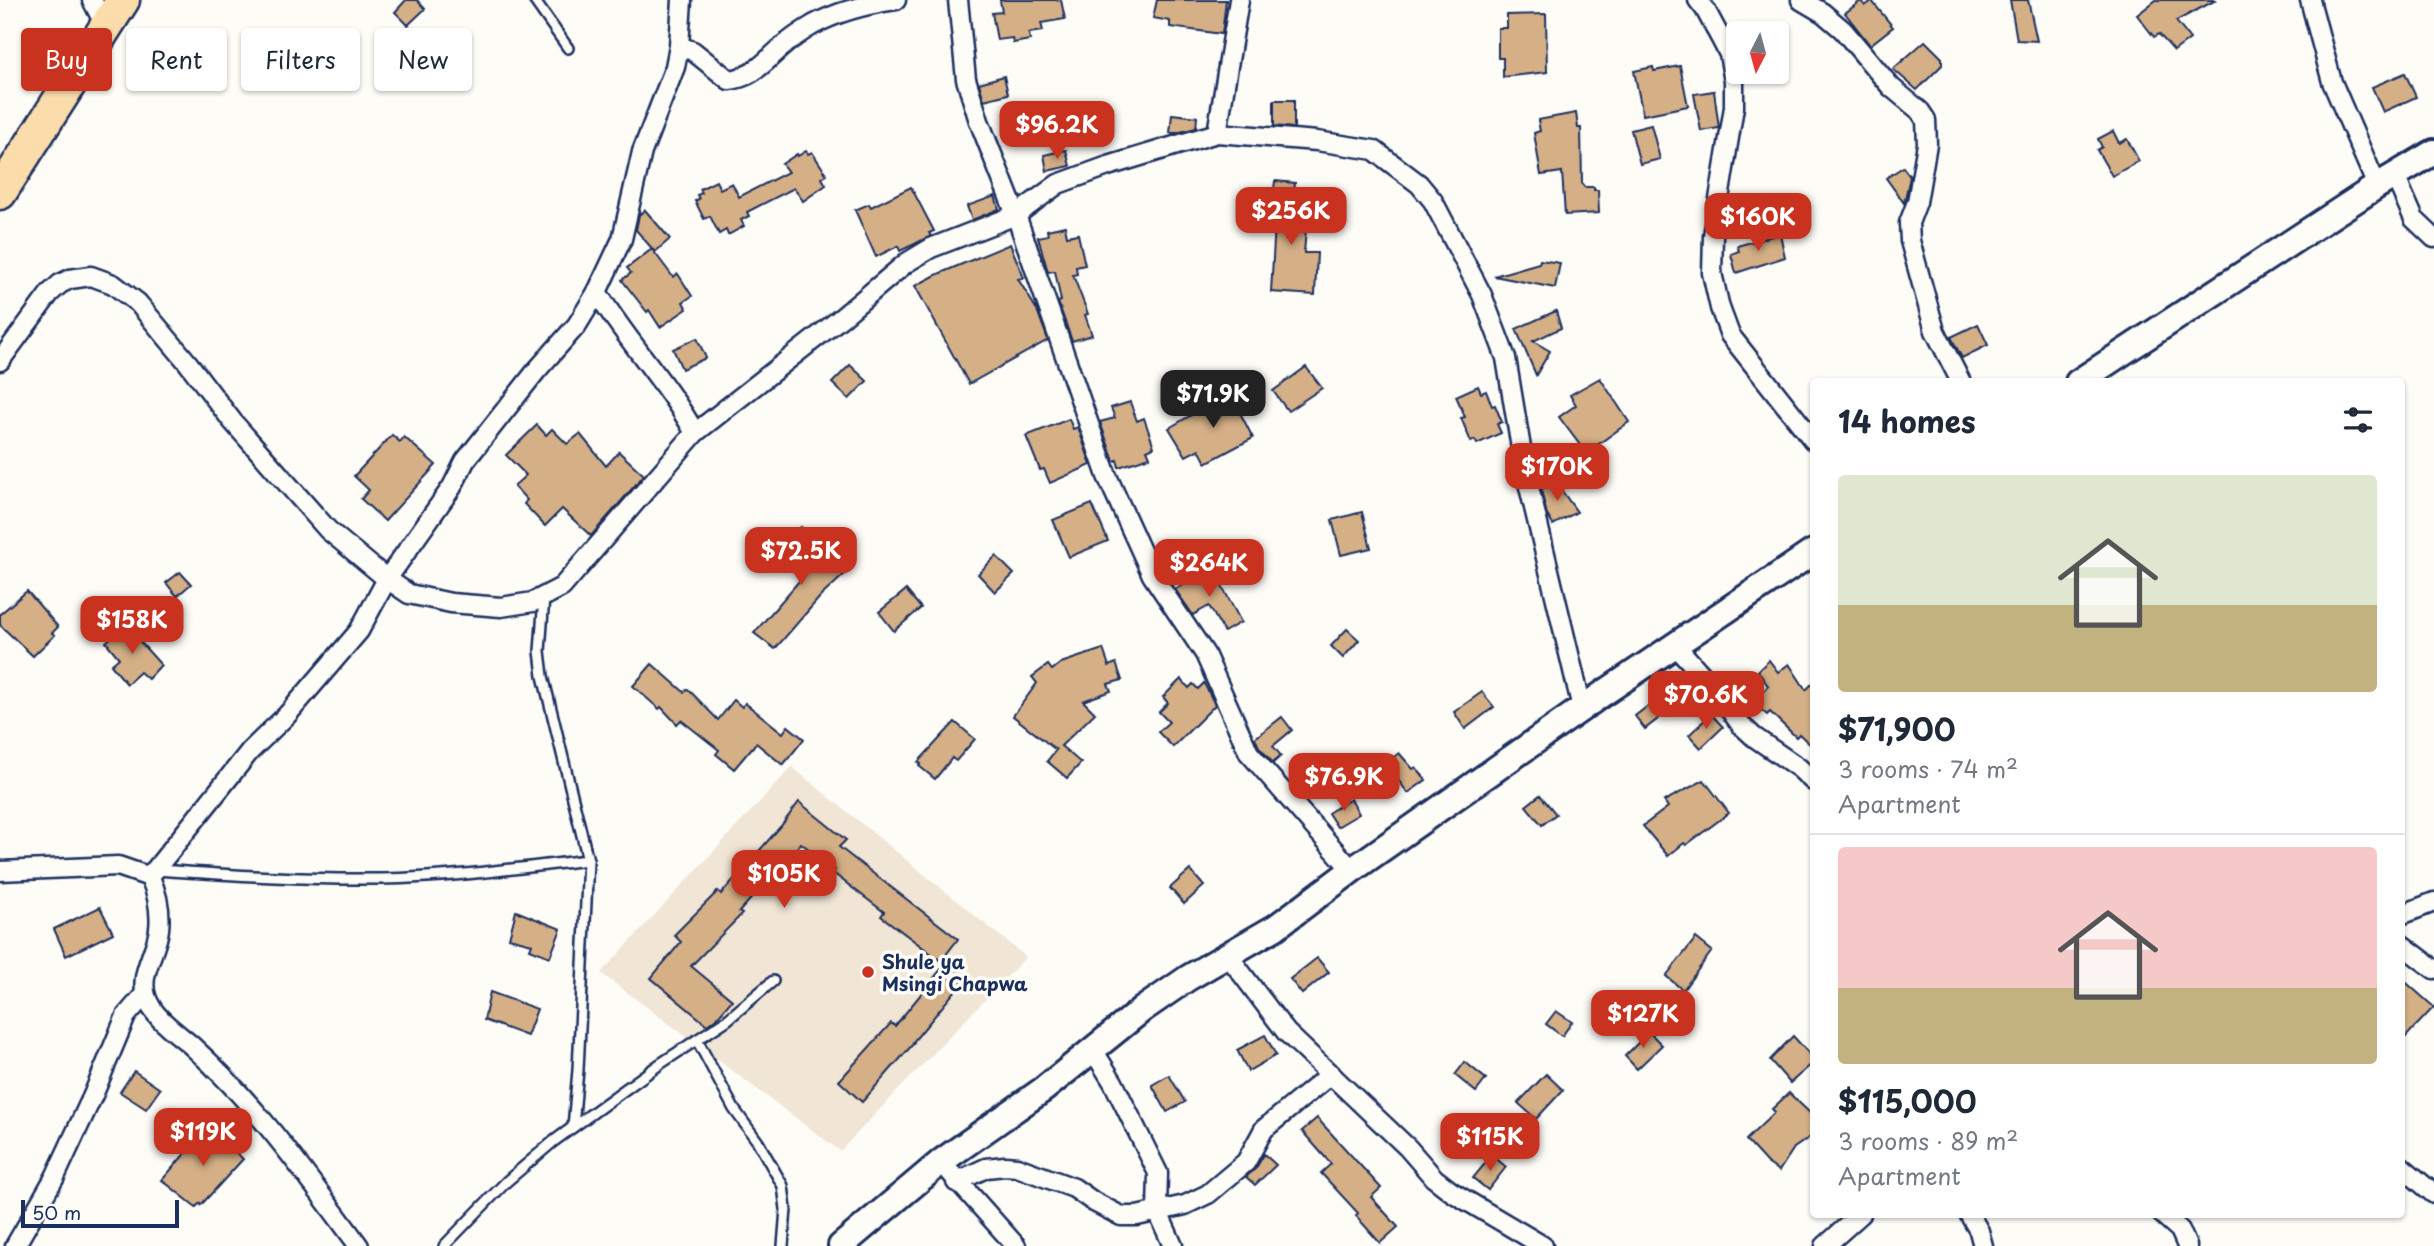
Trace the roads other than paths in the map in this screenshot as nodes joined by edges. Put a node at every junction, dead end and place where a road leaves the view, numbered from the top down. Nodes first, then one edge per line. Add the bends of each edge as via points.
1 (123, 0) edge
2 (534, 0) edge
3 (682, 0) edge
4 (895, 0) edge
5 (958, 0) edge
6 (1239, 0) edge
7 (1698, 0) edge
8 (1801, 0) edge
9 (2310, 0) edge
10 (99, 13) edge
11 (679, 46) junction
12 (568, 48) dead end
13 (1217, 133) junction
14 (2434, 152) edge
15 (2386, 181) junction
16 (0, 193) edge
17 (1016, 215) junction
18 (2434, 238) edge
19 (597, 292) junction
20 (0, 361) edge
21 (1959, 378) edge
22 (2084, 378) edge
23 (695, 433) junction
24 (1810, 436) edge
25 (1810, 554) edge
26 (387, 579) junction
27 (544, 597) junction
28 (1676, 646) junction
29 (1582, 708) junction
30 (1810, 778) edge
31 (588, 860) junction
32 (1352, 870) junction
33 (0, 871) edge
34 (151, 873) junction
35 (2434, 902) edge
36 (2405, 913) edge
37 (2405, 947) edge
38 (1227, 954) junction
39 (2434, 970) edge
40 (773, 981) dead end
41 (145, 995) junction
42 (697, 1040) junction
43 (1093, 1050) junction
44 (1331, 1074) junction
45 (573, 1127) junction
46 (942, 1161) junction
47 (2405, 1169) edge
48 (956, 1182) junction
49 (2434, 1194) edge
50 (1157, 1210) junction
51 (1856, 1218) edge
52 (1971, 1218) edge
53 (2166, 1218) edge
54 (15, 1246) edge
55 (359, 1246) edge
56 (444, 1246) edge
57 (783, 1246) edge
58 (841, 1246) edge
59 (1016, 1246) edge
60 (1173, 1246) edge
61 (1543, 1246) edge
62 (1825, 1246) edge
63 (1983, 1246) edge
64 (2187, 1246) edge

1 - 10 highway
2 - 12 lane
3 - 11 street
4 - 11 street via 856,8 814,25 742,79 729,80 693,51
5 - 17 street via 966,79
6 - 13 street
7 - 24 street via 1728,54 1734,81 1713,236 1712,273 1720,308 1730,335
8 - 21 street via 1843,30 1926,120 1927,144 1909,223 1910,241 1935,331
9 - 15 street via 2332,82
10 - 16 highway
11 - 19 street via 642,152 622,239
13 - 17 street via 1058,184
13 - 29 street via 1374,150 1419,184 1433,201 1482,295 1506,358 1524,466
14 - 15 street
15 - 18 street
15 - 22 street
17 - 23 street via 931,248 906,263
17 - 32 street via 1107,476 1152,575 1205,654 1249,753
19 - 23 street
19 - 26 street via 577,325 465,461
20 - 26 street via 60,284 90,276 113,284 138,303 327,530
23 - 27 street via 562,587
25 - 28 street
26 - 27 street via 409,594 451,603 501,607
26 - 34 street via 359,631 250,751
27 - 31 lane via 543,676
28 - 29 street
28 - 30 street via 1754,737
29 - 32 street
31 - 34 lane via 383,879
31 - 45 lane
32 - 38 street via 1276,927
33 - 34 street via 118,866
34 - 41 street via 159,930 145,974
35 - 36 street
37 - 39 street
38 - 43 street via 1143,1009
38 - 44 street via 1286,1032
40 - 42 lane
41 - 54 street via 126,1016 55,1177
41 - 55 street via 165,1023 248,1101
42 - 45 lane
42 - 57 lane via 783,1186
43 - 46 street
43 - 50 street via 1158,1173
44 - 50 street via 1264,1129 1246,1162 1208,1194 1185,1205
44 - 61 street via 1434,1178
45 - 56 lane via 507,1181
46 - 48 street
46 - 58 street
47 - 49 street
48 - 50 street via 986,1168 1017,1167 1074,1188 1121,1216
48 - 59 street
50 - 60 street
51 - 62 street
52 - 63 street
53 - 64 street via 2180,1230

